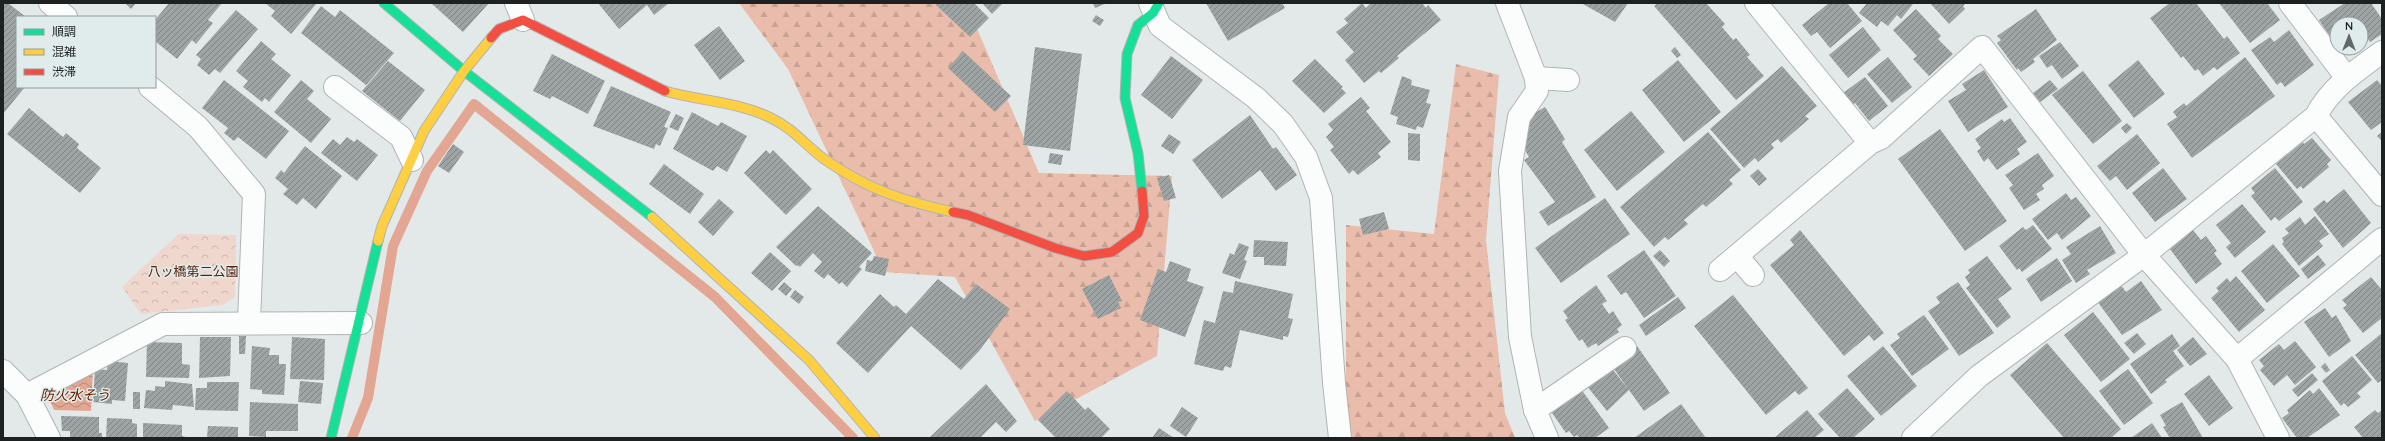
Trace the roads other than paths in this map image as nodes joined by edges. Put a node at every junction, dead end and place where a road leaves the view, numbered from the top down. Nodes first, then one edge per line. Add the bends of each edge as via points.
1 (50, 3) edge
2 (384, 3) edge
3 (1507, 3) edge
4 (1756, 3) edge
5 (2290, 3) edge
6 (1154, 6) edge
7 (519, 12) edge
8 (65, 16) edge
9 (2382, 52) edge
10 (464, 71) junction
11 (1536, 78) junction
12 (2348, 78) junction
13 (1568, 80) dead end
14 (334, 87) dead end
15 (151, 88) edge
16 (2316, 116) junction
17 (1870, 143) junction
18 (412, 160) junction
19 (2382, 195) edge
20 (2382, 239) edge
21 (2144, 255) junction
22 (1738, 256) junction
23 (1720, 270) dead end
24 (1753, 275) dead end
25 (249, 322) junction
26 (361, 323) junction
27 (1625, 348) dead end
28 (2237, 359) junction
29 (3, 371) edge
30 (27, 395) junction
31 (1535, 410) junction
32 (49, 438) edge
33 (331, 438) edge
34 (875, 438) edge
35 (1340, 438) edge
36 (1548, 438) edge
37 (1913, 438) edge
38 (2278, 438) edge

1 - 8 street
2 - 10 street
3 - 11 street
4 - 17 street
5 - 12 street
6 - 7 street via 1138,25 1127,54 1125,98 1138,153 1144,216 1138,233 1112,252 1084,256 968,215 916,204 862,184 823,158 794,131 771,118 748,109 686,97 657,88
6 - 35 street via 1160,26 1256,98 1283,124 1306,156 1322,198
7 - 10 street via 498,29
9 - 12 street
10 - 18 street via 424,131
10 - 34 street via 656,220 809,360
11 - 13 street
11 - 31 street via 1537,91 1519,117 1510,171 1520,336
12 - 16 street via 2323,101
14 - 18 street via 401,137
15 - 25 street via 198,127 254,194
16 - 19 street
16 - 21 street
17 - 21 street via 1881,138 1982,47
17 - 22 street
18 - 26 street via 382,226
20 - 28 street
21 - 28 street
21 - 37 street via 1980,376
22 - 23 street
22 - 24 street
25 - 26 street
25 - 30 street via 163,324
26 - 33 street
27 - 31 street
28 - 38 street
29 - 30 street
30 - 32 street
31 - 36 street

